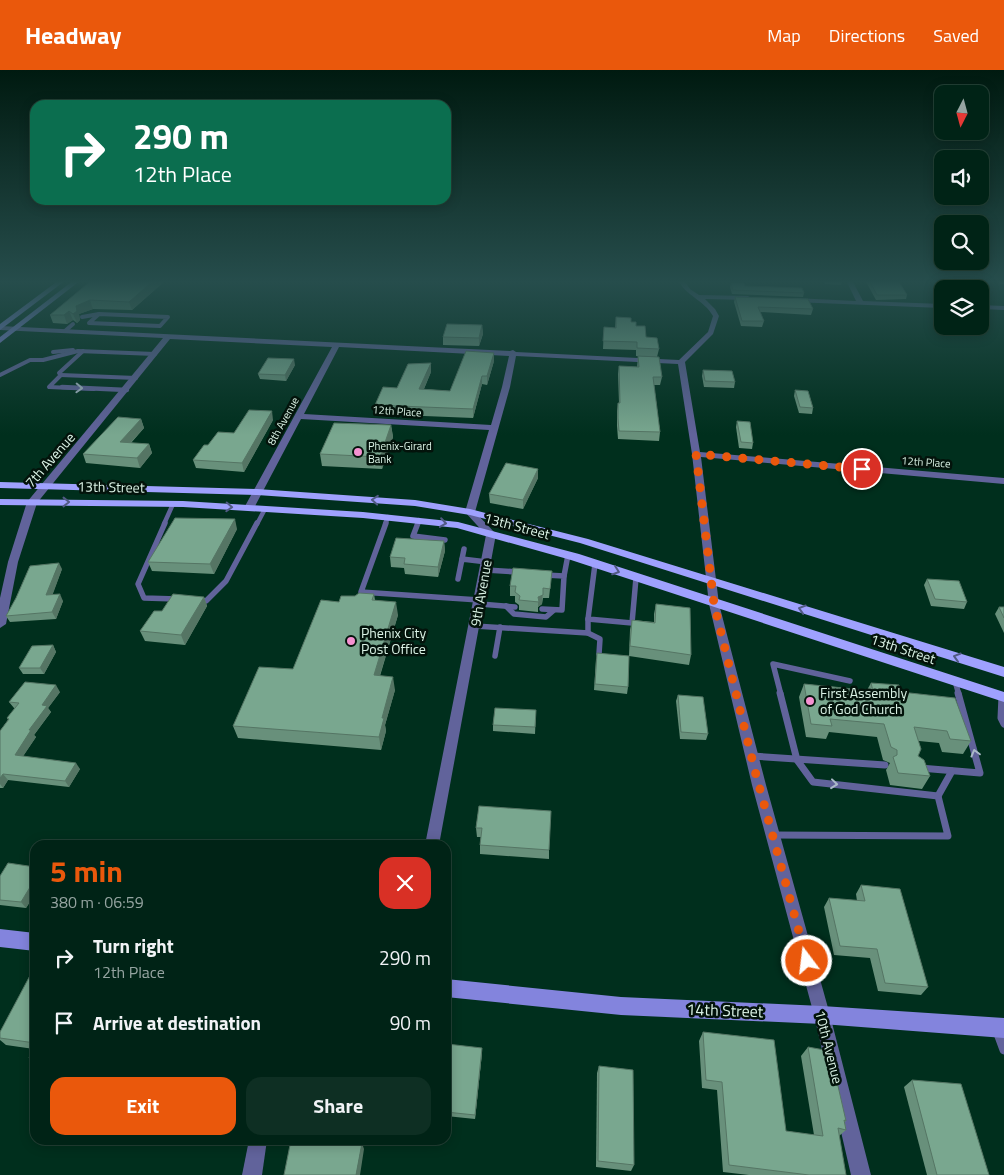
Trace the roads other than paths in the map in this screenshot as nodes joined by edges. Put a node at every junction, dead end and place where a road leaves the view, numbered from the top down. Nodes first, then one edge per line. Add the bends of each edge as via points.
1 (13, 332) edge
2 (74, 332) edge
3 (113, 332) edge
4 (134, 332) edge
5 (712, 332) edge
6 (111, 334) junction
7 (130, 335) junction
8 (168, 338) junction
9 (0, 341) edge
10 (337, 345) junction
11 (81, 351) junction
12 (53, 352) dead end
13 (513, 352) junction
14 (155, 354) junction
15 (40, 356) dead end
16 (30, 360) junction
17 (681, 362) junction
18 (61, 375) junction
19 (0, 376) edge
20 (136, 378) junction
21 (127, 390) junction
22 (300, 416) junction
23 (493, 428) junction
24 (696, 454) junction
25 (1004, 481) edge
26 (0, 485) edge
27 (46, 485) junction
28 (258, 492) junction
29 (0, 502) edge
30 (32, 502) junction
31 (173, 504) junction
32 (249, 508) junction
33 (266, 509) junction
34 (470, 512) junction
35 (388, 517) junction
36 (419, 520) junction
37 (492, 534) junction
38 (445, 540) edge
39 (464, 549) dead end
40 (568, 555) junction
41 (462, 559) junction
42 (594, 564) junction
43 (486, 566) junction
44 (525, 573) edge
45 (535, 574) edge
46 (564, 576) junction
47 (636, 578) junction
48 (458, 579) dead end
49 (711, 581) junction
50 (3, 599) edge
51 (480, 602) junction
52 (714, 604) junction
53 (506, 606) junction
54 (515, 607) dead end
55 (542, 609) dead end
56 (554, 610) junction
57 (588, 619) junction
58 (0, 624) edge
59 (475, 626) junction
60 (500, 627) junction
61 (588, 633) junction
62 (599, 654) edge
63 (495, 656) dead end
64 (1004, 672) edge
65 (850, 681) dead end
66 (955, 682) junction
67 (1003, 696) edge
68 (1004, 724) edge
69 (751, 756) junction
70 (797, 760) junction
71 (885, 765) dead end
72 (915, 767) edge
73 (952, 771) junction
74 (938, 796) junction
75 (773, 835) junction
76 (433, 840) edge
77 (0, 938) edge
78 (30, 941) edge
79 (451, 989) edge
80 (822, 1015) junction
81 (1000, 1027) edge
82 (1004, 1050) edge
83 (257, 1145) edge
84 (252, 1175) edge
85 (861, 1175) edge

1 - 9 main road
2 - 6 street
3 - 6 lane
4 - 7 lane
5 - 17 street
6 - 7 street
7 - 8 street
8 - 10 street
8 - 14 street, 7th Avenue
10 - 13 street
10 - 22 street, 8th Avenue
11 - 12 lane
11 - 14 lane
11 - 16 lane
11 - 18 lane via 59,373
13 - 17 street
13 - 23 street
14 - 20 street, 7th Avenue
15 - 16 lane
16 - 19 lane
17 - 24 street, 10th Avenue
18 - 20 lane
18 -> 21 lane via 49,387
20 - 21 street, 7th Avenue
21 - 27 street, 7th Avenue
22 - 23 street, 12th Place
22 - 28 street, 8th Avenue
23 - 34 street
24 - 25 street, 12th Place
24 - 49 street, 10th Avenue
26 - 27 main road, 13th Street
27 - 28 main road, 13th Street
27 - 30 street, 7th Avenue
28 - 32 street, 8th Avenue
34 -> 28 main road, 13th Street via 415,503
29 - 30 main road, 13th Street
30 -> 31 main road, 13th Street
30 - 50 street, 7th Avenue
31 -> 32 main road, 13th Street
31 - 33 lane via 138,584 144,598 206,601 226,581
32 - 33 main road, 13th Street
33 - 35 main road, 13th Street
34 - 37 street
34 - 49 main road, 13th Street via 584,541
35 - 36 main road, 13th Street
35 - 51 lane via 360,595
36 -> 37 main road, 13th Street
36 - 38 lane via 413,536
37 - 40 main road, 13th Street
37 - 43 street, 9th Avenue
39 - 41 lane
40 - 42 main road, 13th Street
40 - 46 lane
41 - 43 lane
41 - 48 lane
42 -> 47 main road, 13th Street
42 - 57 lane
43 - 44 lane
43 - 51 street, 9th Avenue
45 - 46 lane
46 - 56 lane via 562,610
47 - 52 main road, 13th Street
47 - 57 lane via 632,623
49 - 52 street, 10th Avenue
64 -> 49 main road, 13th Street
50 - 58 street, 7th Avenue
51 - 53 lane
51 - 59 street, 9th Avenue
52 - 66 main road, 13th Street
52 - 69 street, 10th Avenue
53 - 54 lane
53 - 56 lane via 514,614 546,617
55 - 56 lane
57 - 61 lane
59 - 60 lane
59 - 76 street, 9th Avenue via 445,765
60 - 61 lane
60 - 63 lane
61 - 62 lane via 600,640
65 - 70 lane via 773,664
66 - 67 main road, 13th Street
73 -> 66 lane via 980,773
67 - 68 lane via 1001,718
69 - 70 lane
69 - 75 street, 10th Avenue
70 - 71 lane
70 -> 74 lane via 813,782
72 - 73 lane
73 - 74 lane
74 - 75 lane via 948,836
75 - 80 street, 10th Avenue
77 - 78 main road
79 - 80 main road, 14th Street via 621,1006
80 - 81 main road, 14th Street
80 - 85 street, 10th Avenue
81 - 82 lane
83 - 84 street

